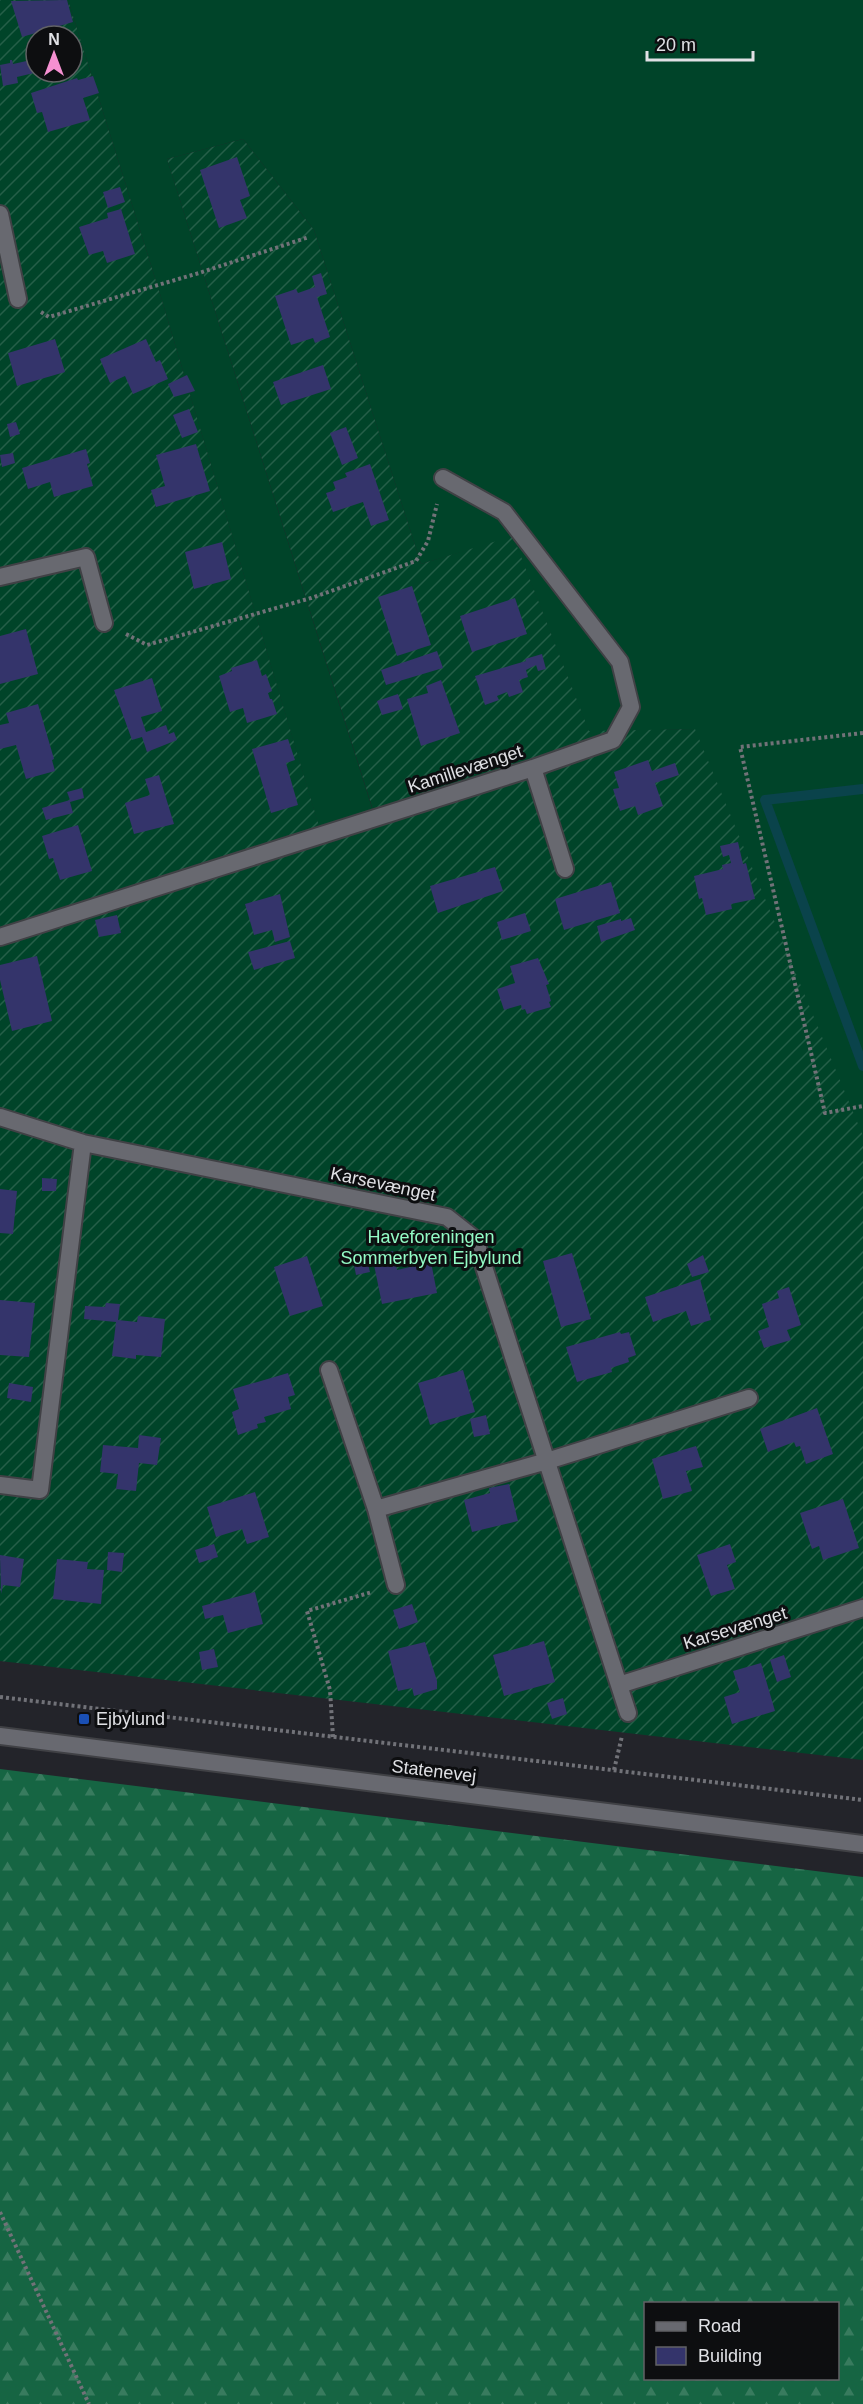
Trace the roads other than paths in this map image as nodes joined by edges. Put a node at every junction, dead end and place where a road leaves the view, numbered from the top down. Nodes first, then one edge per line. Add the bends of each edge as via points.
1 (0, 214) edge
2 (18, 298) road end
3 (443, 478) road end
4 (0, 577) edge
5 (104, 623) road end
6 (533, 768) junction
7 (565, 869) dead end
8 (0, 938) edge
9 (0, 1117) edge
10 (82, 1143) junction
11 (329, 1370) dead end
12 (749, 1398) dead end
13 (547, 1461) junction
14 (0, 1485) edge
15 (376, 1509) junction
16 (396, 1585) road end
17 (863, 1608) edge
18 (619, 1685) junction
19 (628, 1713) road end
20 (0, 1736) edge
21 (863, 1844) edge

1 - 2 street
3 - 6 street, Kamillevænget via 504,512 620,662 631,707 613,740
4 - 5 street via 86,557
6 - 7 street
6 - 8 street, Kamillevænget
9 - 10 street, Karsevænget
10 - 13 street, Karsevænget via 447,1217 475,1239
10 - 14 street via 40,1490
11 - 15 street
12 - 13 street
13 - 15 street
13 - 18 street, Karsevænget
15 - 16 street
17 - 18 street, Karsevænget
18 - 19 street, Karsevænget
20 - 21 street, Statenevej

